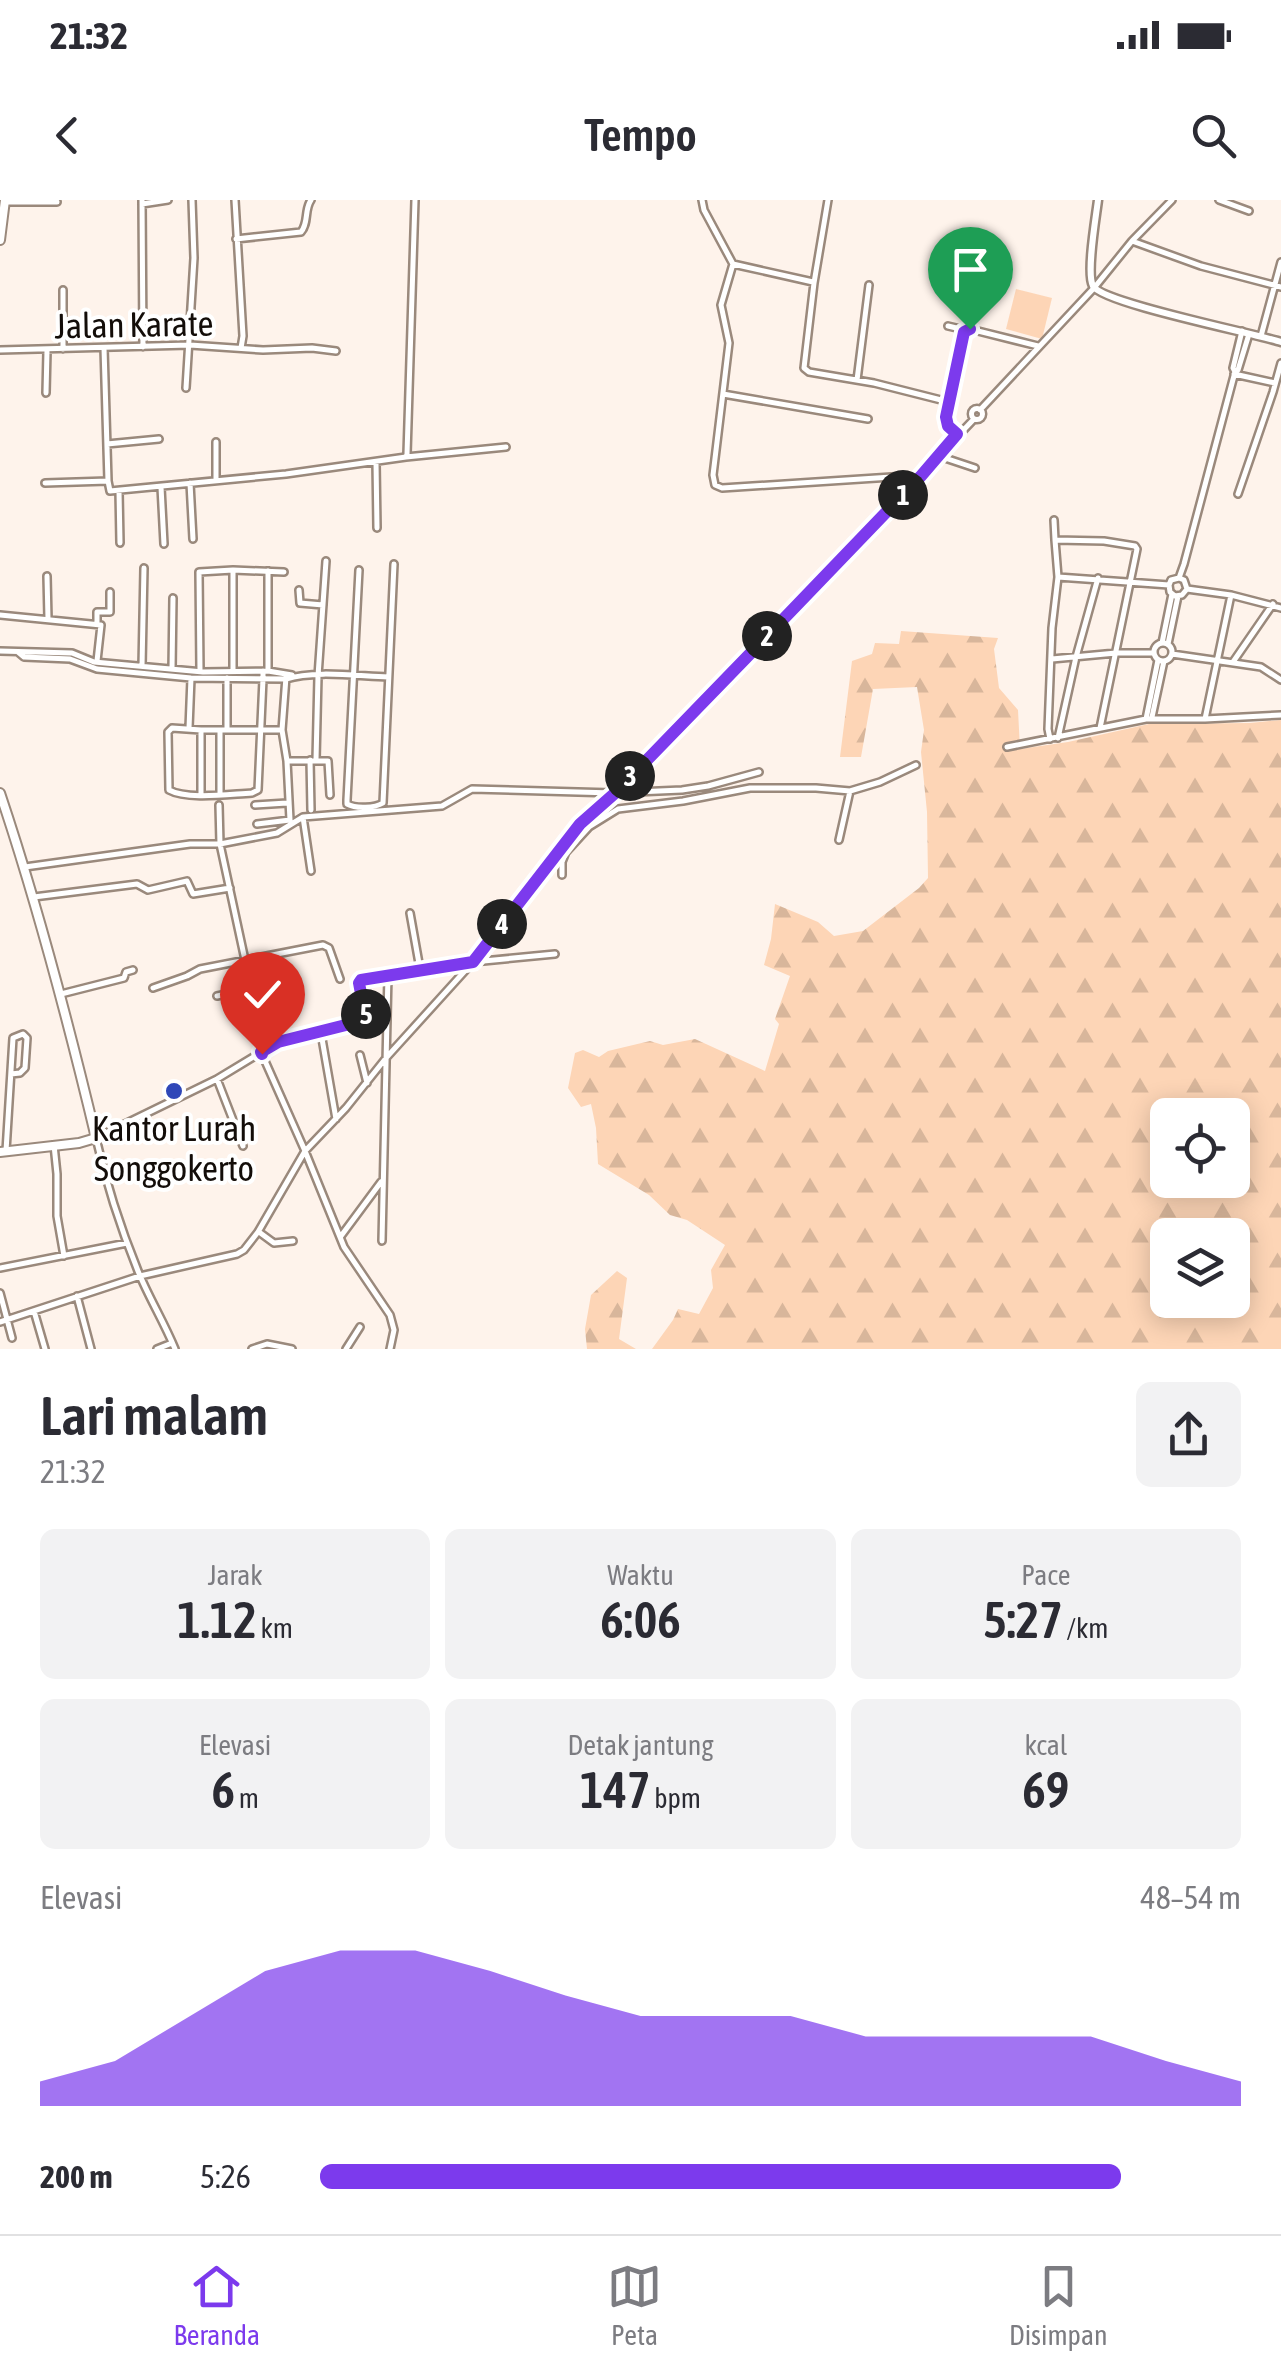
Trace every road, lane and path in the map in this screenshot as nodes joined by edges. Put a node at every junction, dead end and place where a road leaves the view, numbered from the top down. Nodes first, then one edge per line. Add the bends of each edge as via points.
1 (168, 200) edge
2 (192, 200) edge
3 (235, 200) edge
4 (311, 200) edge
5 (415, 200) edge
6 (702, 200) edge
7 (828, 200) edge
8 (1098, 200) edge
9 (1172, 200) edge
10 (1219, 200) edge
11 (4, 201) edge
12 (57, 202) edge
13 (142, 202) edge
14 (1249, 211) dead end
15 (236, 239) junction
16 (0, 240) edge
17 (1132, 241) junction
18 (1281, 262) edge
19 (733, 264) junction
20 (814, 283) junction
21 (869, 285) dead end
22 (1278, 286) edge
23 (1094, 288) junction
24 (63, 290) dead end
25 (948, 326) dead end
26 (966, 330) junction
27 (1246, 332) junction
28 (1261, 336) junction
29 (1281, 342) edge
30 (190, 345) junction
31 (1038, 346) junction
32 (143, 347) junction
33 (104, 348) junction
34 (241, 348) junction
35 (0, 350) edge
36 (47, 350) junction
37 (64, 350) junction
38 (336, 351) dead end
39 (1281, 363) edge
40 (1234, 373) junction
41 (857, 380) junction
42 (1276, 383) junction
43 (186, 388) dead end
44 (46, 393) dead end
45 (1277, 393) edge
46 (723, 394) junction
47 (949, 402) junction
48 (868, 418) dead end
49 (957, 434) junction
50 (159, 439) dead end
51 (216, 442) dead end
52 (107, 444) junction
53 (506, 447) dead end
54 (938, 456) junction
55 (404, 458) junction
56 (376, 462) junction
57 (975, 468) dead end
58 (907, 476) dead end
59 (216, 480) junction
60 (108, 481) junction
61 (45, 483) dead end
62 (190, 483) junction
63 (161, 486) junction
64 (119, 491) junction
65 (1238, 494) dead end
66 (1054, 520) dead end
67 (376, 528) dead end
68 (193, 538) dead end
69 (1055, 540) junction
70 (120, 543) dead end
71 (164, 544) dead end
72 (326, 561) dead end
73 (394, 564) dead end
74 (144, 568) dead end
75 (233, 570) junction
76 (358, 570) dead end
77 (268, 572) junction
78 (284, 572) dead end
79 (47, 576) dead end
80 (1058, 576) junction
81 (1098, 578) junction
82 (1179, 578) junction
83 (1132, 580) junction
84 (1168, 585) junction
85 (1186, 589) junction
86 (299, 590) dead end
87 (110, 592) dead end
88 (1175, 595) junction
89 (1231, 595) junction
90 (173, 598) dead end
91 (1273, 604) junction
92 (322, 606) junction
93 (1281, 608) edge
94 (0, 614) edge
95 (48, 619) junction
96 (97, 624) junction
97 (1165, 643) junction
98 (0, 650) edge
99 (1116, 653) junction
100 (1154, 653) junction
101 (1172, 654) junction
102 (1076, 657) junction
103 (1051, 659) junction
104 (1217, 660) junction
105 (1161, 661) junction
106 (1233, 662) junction
107 (97, 666) junction
108 (142, 666) junction
109 (170, 671) junction
110 (200, 671) junction
111 (265, 674) junction
112 (230, 675) junction
113 (286, 676) junction
114 (318, 676) junction
115 (352, 676) junction
116 (388, 677) junction
117 (191, 678) junction
118 (1281, 678) edge
119 (1281, 715) edge
120 (1149, 718) junction
121 (1205, 719) junction
122 (189, 728) junction
123 (1100, 728) junction
124 (201, 730) junction
125 (223, 730) junction
126 (260, 730) junction
127 (282, 730) junction
128 (1058, 738) junction
129 (1050, 739) junction
130 (1007, 747) dead end
131 (287, 760) junction
132 (313, 760) junction
133 (916, 765) dead end
134 (758, 772) dead end
135 (850, 791) junction
136 (0, 792) edge
137 (330, 794) dead end
138 (614, 794) junction
139 (201, 795) junction
140 (220, 795) junction
141 (288, 802) junction
142 (219, 805) dead end
143 (255, 805) dead end
144 (311, 810) dead end
145 (303, 817) junction
146 (257, 824) dead end
147 (839, 840) dead end
148 (220, 844) junction
149 (25, 867) junction
150 (311, 871) dead end
151 (562, 875) dead end
152 (230, 888) junction
153 (34, 898) junction
154 (410, 913) dead end
155 (555, 954) dead end
156 (245, 960) junction
157 (473, 962) junction
158 (420, 969) junction
159 (132, 970) dead end
160 (388, 974) junction
161 (340, 979) dead end
162 (153, 988) dead end
163 (250, 989) junction
164 (61, 994) junction
165 (217, 996) dead end
166 (321, 1033) junction
167 (261, 1052) junction
168 (360, 1055) dead end
169 (386, 1058) junction
170 (11, 1074) junction
171 (217, 1079) junction
172 (366, 1082) junction
173 (336, 1119) junction
174 (96, 1138) junction
175 (54, 1146) junction
176 (243, 1146) dead end
177 (305, 1151) junction
178 (3, 1152) edge
179 (383, 1180) junction
180 (258, 1232) junction
181 (341, 1236) junction
182 (292, 1241) dead end
183 (382, 1241) dead end
184 (127, 1243) junction
185 (64, 1256) junction
186 (0, 1268) edge
187 (140, 1276) junction
188 (0, 1293) edge
189 (77, 1296) junction
190 (34, 1311) junction
191 (4, 1320) edge
192 (360, 1327) dead end
193 (12, 1338) dead end
194 (173, 1346) edge
195 (44, 1349) edge
196 (91, 1349) edge
197 (157, 1349) edge
198 (252, 1349) edge
199 (292, 1349) edge
200 (346, 1349) edge
201 (390, 1349) edge

1 - 13 street
2 - 30 street
3 - 15 street, Jalan Karate
4 - 15 street via 300,232
5 - 55 street
6 - 19 street
7 - 20 street
8 - 23 street
9 - 17 street
10 - 14 street
11 - 12 street
11 - 16 main road
13 - 32 street
15 - 34 street, Jalan Karate
17 - 22 street
17 - 23 street
18 - 22 street
19 - 20 street
19 - 46 street via 721,305 729,343
20 - 41 street via 804,368
21 - 41 street
22 - 28 street
23 - 27 street via 1108,298
23 - 31 street
24 - 37 street
25 - 26 street
26 - 31 street
26 - 47 street
27 - 28 street
27 - 40 street
28 - 29 street
30 - 32 street, Jalan Karate
30 - 34 street, Jalan Karate
30 - 43 street
31 - 49 street
32 - 33 street, Jalan Karate
33 - 37 street, Jalan Karate
33 - 52 street
34 - 38 street
35 - 36 street, Jalan Karate
36 - 37 street, Jalan Karate
36 - 44 street
39 - 42 street
40 - 42 street
40 - 82 street
41 - 47 street
42 - 45 street
45 - 65 street
46 - 48 street
46 - 58 street via 713,475 719,488
47 - 49 street via 946,422
49 - 54 street
50 - 52 street
51 - 59 street
52 - 60 street
53 - 55 street
54 - 57 street
54 - 138 street
55 - 56 street
56 - 59 street
56 - 67 street
59 - 62 street
60 - 61 street
60 - 64 street via 110,491
62 - 63 street
62 - 68 street
63 - 64 street
63 - 71 street
64 - 70 street
66 - 69 street
69 - 80 street
69 - 83 street via 1135,546
72 - 92 street
73 - 116 street
74 - 108 street
75 - 77 street
75 - 110 street via 199,573
75 - 112 street
76 - 115 street
77 - 78 street
77 - 111 street
79 - 95 street
80 - 81 street
80 - 103 street
81 - 83 street
81 - 102 street
82 - 84 street
82 - 85 street
83 - 84 street
83 - 99 street
84 - 88 street
85 - 88 street
85 - 89 street
86 - 92 street via 300,604
87 - 96 street via 110,612 98,612
88 - 97 street
89 - 91 street
89 - 104 street
90 - 109 street
91 - 93 street
91 - 106 street
92 - 114 street
94 - 95 street
95 - 96 street
96 - 107 street
97 - 100 street
97 - 101 street
98 - 107 street
99 - 100 street
99 - 102 street
99 - 123 street
100 - 105 street
101 - 104 street
101 - 105 street
102 - 103 street
102 - 128 street
103 - 129 street
104 - 106 street
104 - 121 street
105 - 120 street
106 - 118 street
107 - 108 street
107 - 109 street
108 - 109 street
109 - 110 street
109 - 117 street
110 - 112 street
111 - 112 street
111 - 113 street
111 - 126 street
112 - 117 street
112 - 125 street
113 - 114 street
113 - 127 street
114 - 115 street
114 - 132 street
115 - 116 street
115 - 116 street via 346,800 351,807 383,803
117 - 122 street
119 - 121 street
120 - 121 street
120 - 123 street
122 - 124 street
122 - 139 street via 168,732 170,790
123 - 128 street
124 - 125 street
124 - 139 street
125 - 126 street
125 - 140 street
126 - 127 street
126 - 140 street via 257,791
127 - 131 street
128 - 129 street
129 - 130 street
131 - 132 street
131 - 141 street
132 - 137 street via 329,762
132 - 144 street
133 - 135 street
134 - 138 street via 708,786
135 - 147 street
135 - 151 street via 750,788 618,809 566,852
136 - 149 main road
138 - 145 street via 472,789 442,806
138 - 157 street via 580,824
139 - 140 street
141 - 143 street
141 - 146 street via 288,821
142 - 148 street
145 - 148 street via 276,832
145 - 150 street
148 - 149 street
148 - 152 street
149 - 153 main road
152 - 153 street via 193,894 187,882 148,890 136,884
152 - 156 street
153 - 164 main road
154 - 158 street
155 - 157 street
156 - 161 street via 325,945
156 - 162 street via 200,968
156 - 163 street
157 - 158 street
157 - 169 street
158 - 160 street
159 - 164 street via 124,978
160 - 166 street via 359,982 366,1020
160 - 169 street
163 - 165 street
163 - 167 street
164 - 174 main road
166 - 167 street
166 - 173 street
167 - 171 street
167 - 177 street
168 - 172 street
169 - 172 street
169 - 179 street
170 - 170 street via 25,1068 23,1034 13,1038
170 - 178 street
171 - 174 street
171 - 176 street
172 - 173 street
173 - 177 street
174 - 175 main road
174 - 184 street
175 - 178 main road
175 - 185 street
177 - 180 street
177 - 181 street
179 - 181 street
179 - 183 street
180 - 182 street via 274,1242
180 - 187 street via 237,1254
181 - 201 street via 390,1315
184 - 185 street
184 - 187 street
185 - 186 street
187 - 189 street
187 - 194 street
188 - 191 street
189 - 190 street
189 - 196 street
190 - 191 street
190 - 195 street
191 - 193 street
192 - 200 street
194 - 197 street
198 - 199 street

